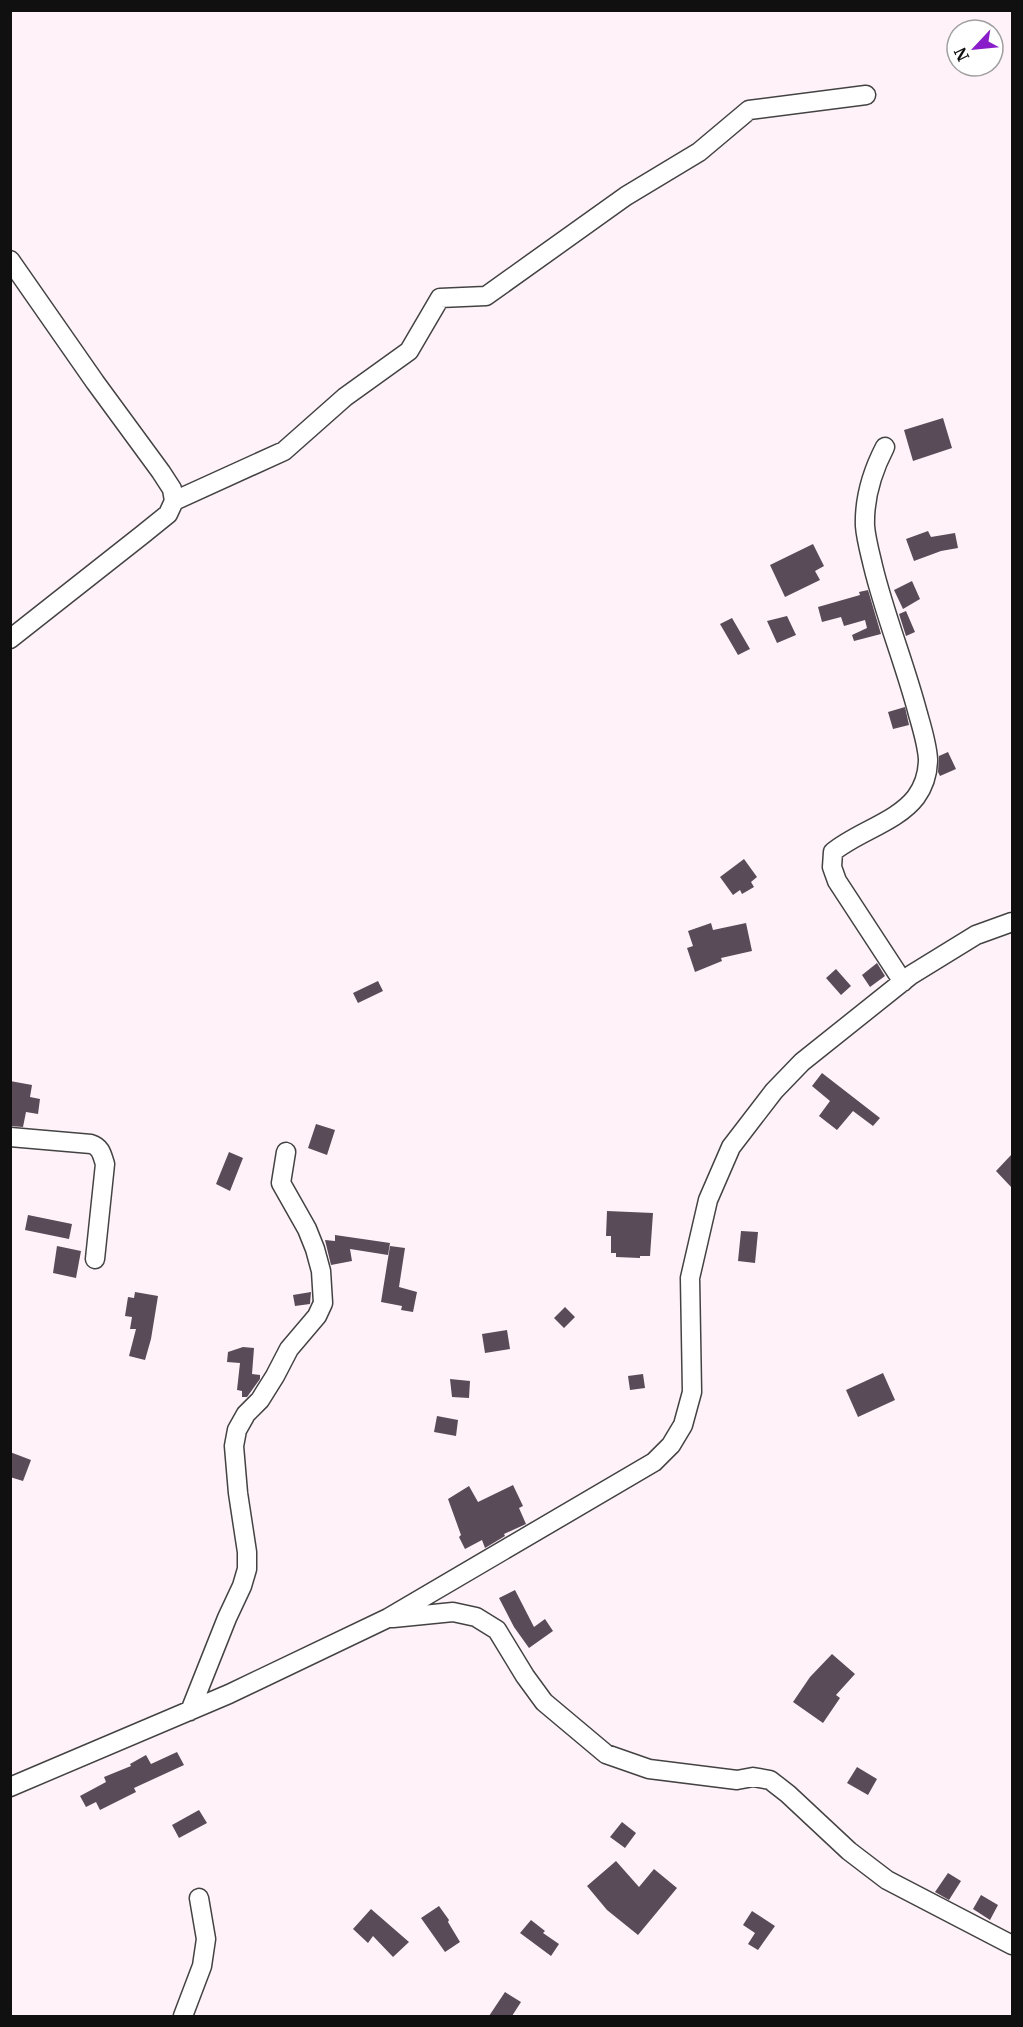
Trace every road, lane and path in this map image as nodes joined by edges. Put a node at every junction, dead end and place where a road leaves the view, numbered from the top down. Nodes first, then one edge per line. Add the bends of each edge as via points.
1 (866, 95) dead end
2 (10, 260) edge
3 (885, 447) dead end
4 (174, 501) junction
5 (10, 639) edge
6 (1012, 922) edge
7 (903, 982) junction
8 (10, 1137) edge
9 (286, 1152) dead end
10 (95, 1259) dead end
11 (388, 1618) junction
12 (190, 1711) junction
13 (10, 1787) edge
14 (199, 1898) dead end
15 (1012, 1944) edge
16 (183, 2016) edge

1 - 4 street via 748,110 699,152 626,196 486,296 440,298 409,351 345,397 284,452
2 - 4 street via 155,464 172,489
3 - 7 street via 873,470 865,526 882,604 910,682 924,737 926,780 903,810 833,852 832,867 837,881
4 - 5 street via 168,513 142,535
6 - 7 street via 952,948
7 - 11 street via 802,1062 731,1147 708,1200 690,1278 692,1392 683,1425 670,1444 654,1462
8 - 10 street via 91,1144 102,1153 105,1164
9 - 12 street via 281,1183 315,1249 323,1303 237,1430 234,1446 247,1569
11 - 12 street
11 - 15 street via 453,1612 476,1617 497,1630 544,1702 606,1754 648,1769 770,1780 887,1880
12 - 13 street
14 - 16 street via 206,1939 202,1966

